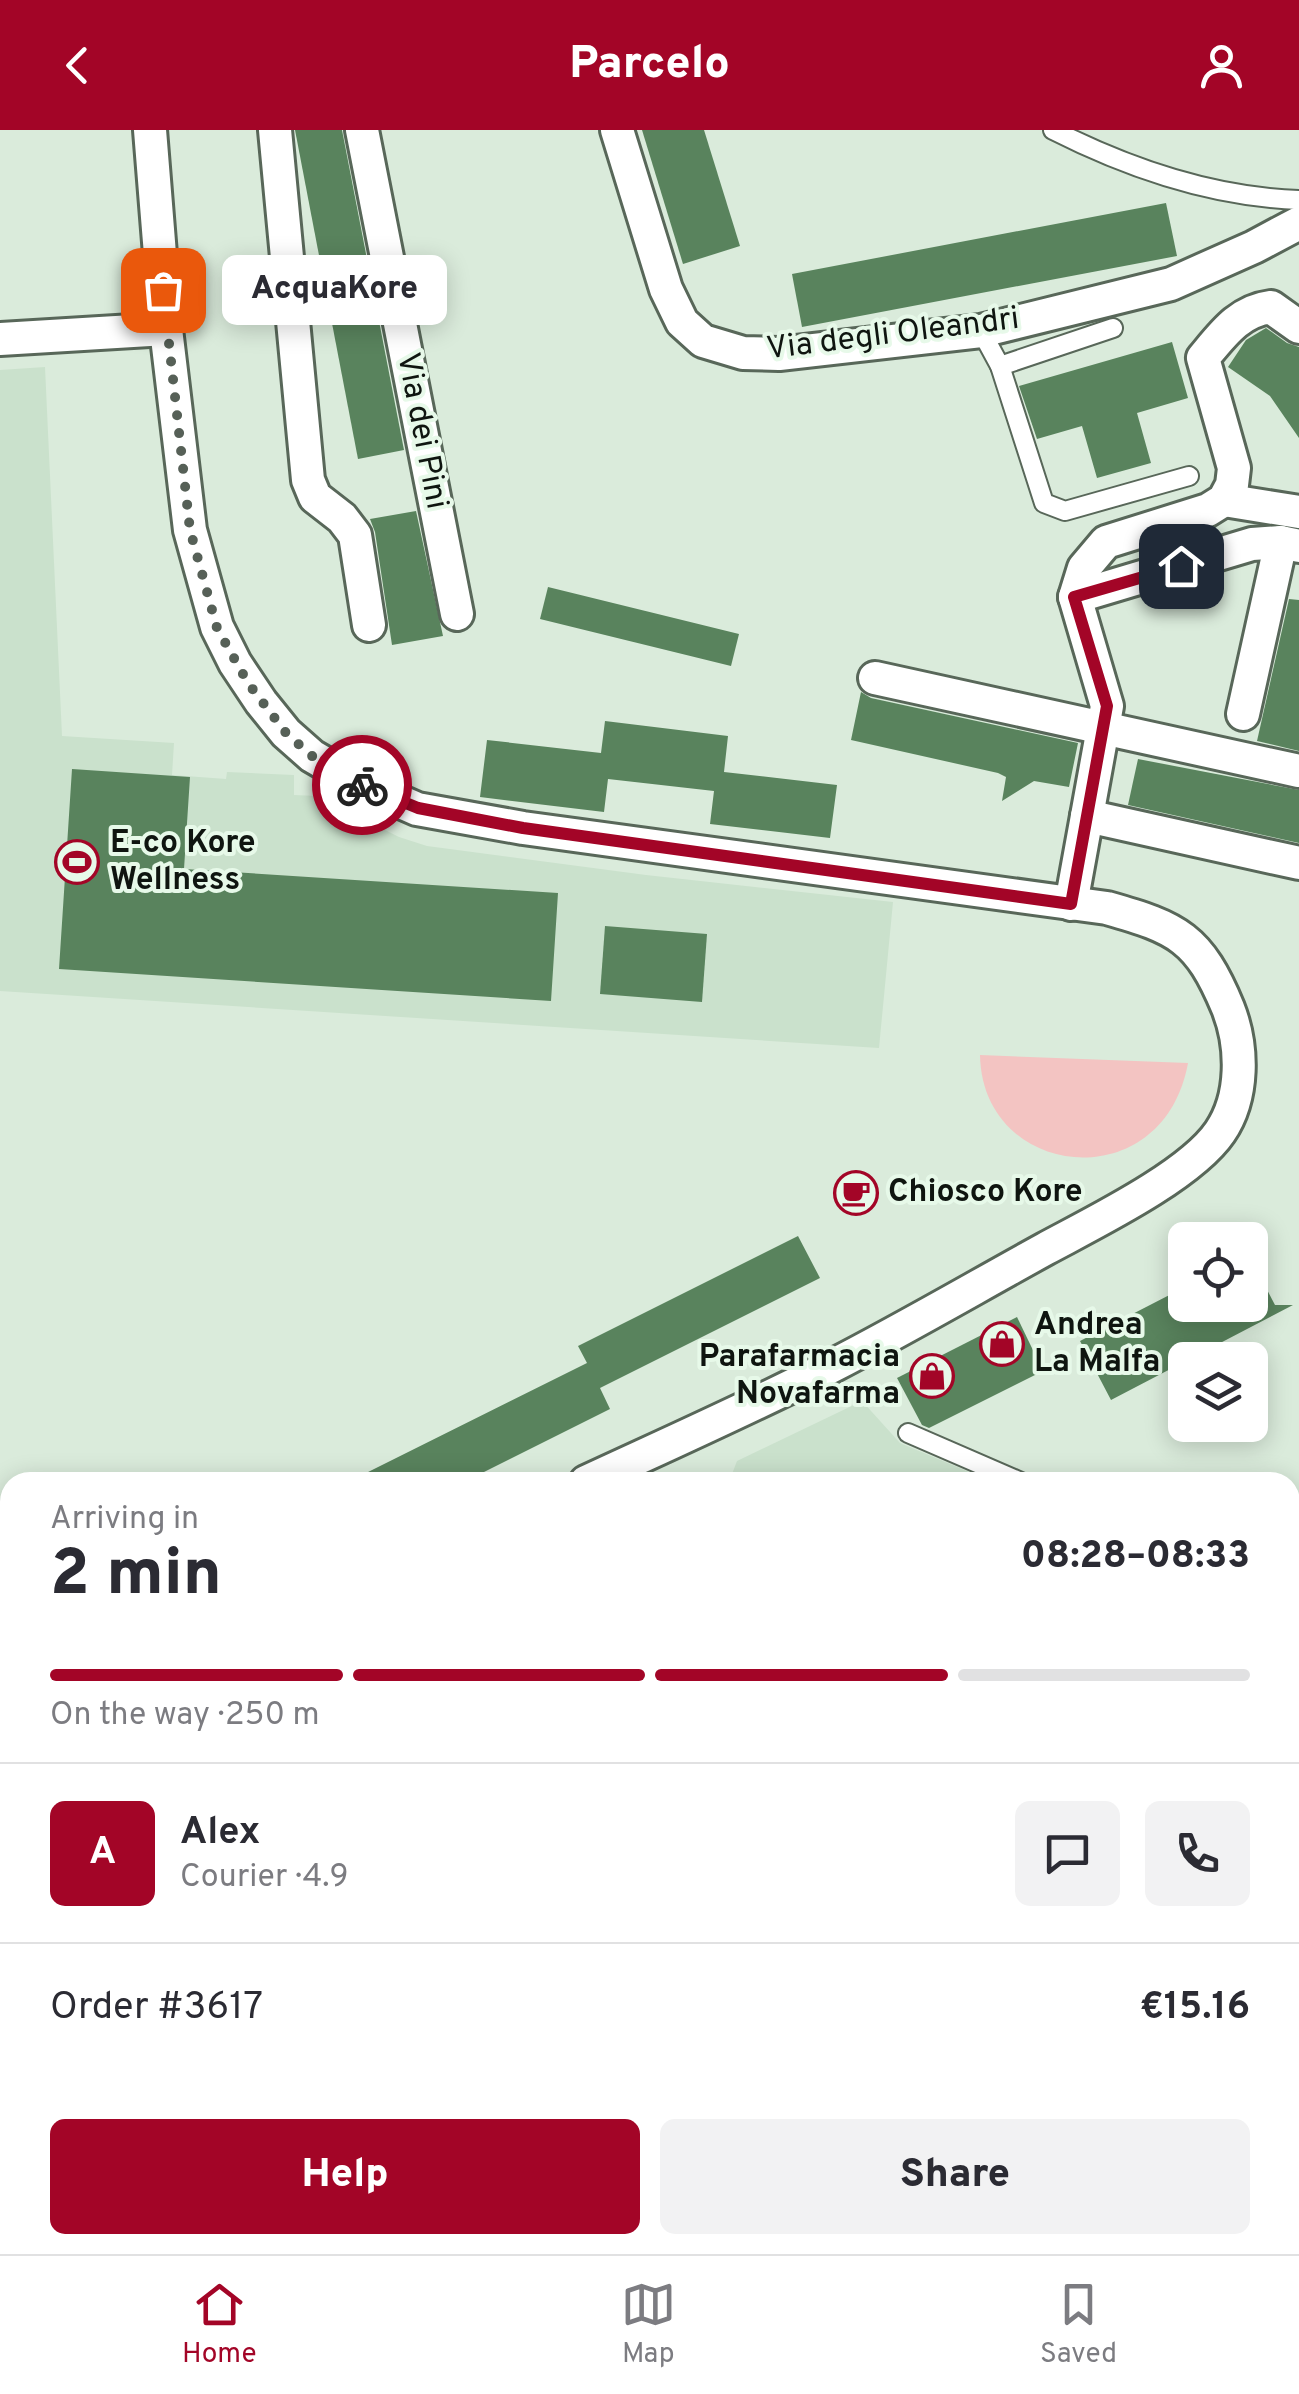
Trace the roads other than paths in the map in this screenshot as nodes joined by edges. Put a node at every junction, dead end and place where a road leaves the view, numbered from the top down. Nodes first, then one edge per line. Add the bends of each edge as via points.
1 (150, 130) edge
2 (275, 130) edge
3 (362, 130) edge
4 (617, 130) edge
5 (1053, 130) edge
6 (1299, 200) edge
7 (1299, 223) edge
8 (1299, 327) edge
9 (1113, 328) dead end
10 (166, 329) junction
11 (981, 331) junction
12 (0, 339) edge
13 (1000, 366) junction
14 (1189, 476) dead end
15 (1224, 500) junction
16 (1299, 512) edge
17 (1290, 544) edge
18 (1074, 597) junction
19 (456, 614) dead end
20 (369, 625) dead end
21 (875, 678) dead end
22 (1244, 714) dead end
23 (1103, 728) junction
24 (1299, 771) edge
25 (1088, 816) junction
26 (1299, 863) edge
27 (1071, 904) junction
28 (908, 1433) dead end
29 (607, 1472) edge
30 (998, 1472) edge

1 - 10 street
2 - 20 street via 308,480 315,497 356,535
3 - 19 street, Via dei Pini
4 - 11 street, Via degli Oleandri via 666,289 682,322 703,341 743,353 780,354
5 - 6 lane via 1160,176 1226,193
7 - 11 street, Via degli Oleandri via 1171,284
8 - 15 street via 1271,307 1256,308 1203,358 1234,468
9 - 13 lane
10 - 12 street
10 - 27 street via 190,530 217,628 269,713 336,772 418,808 523,828
11 - 13 lane
13 - 14 lane via 1044,503 1065,511
15 - 16 street
15 - 18 street via 1106,542 1084,568
17 - 18 street via 1252,544
17 - 22 street
18 - 23 street via 1107,706
21 - 23 street
23 - 24 street
23 - 25 street
25 - 26 street
25 - 27 street
27 - 29 street via 1145,919 1198,950 1231,1016 1239,1056 1235,1102 1220,1132 1198,1156 1118,1209 833,1366
28 - 30 lane

